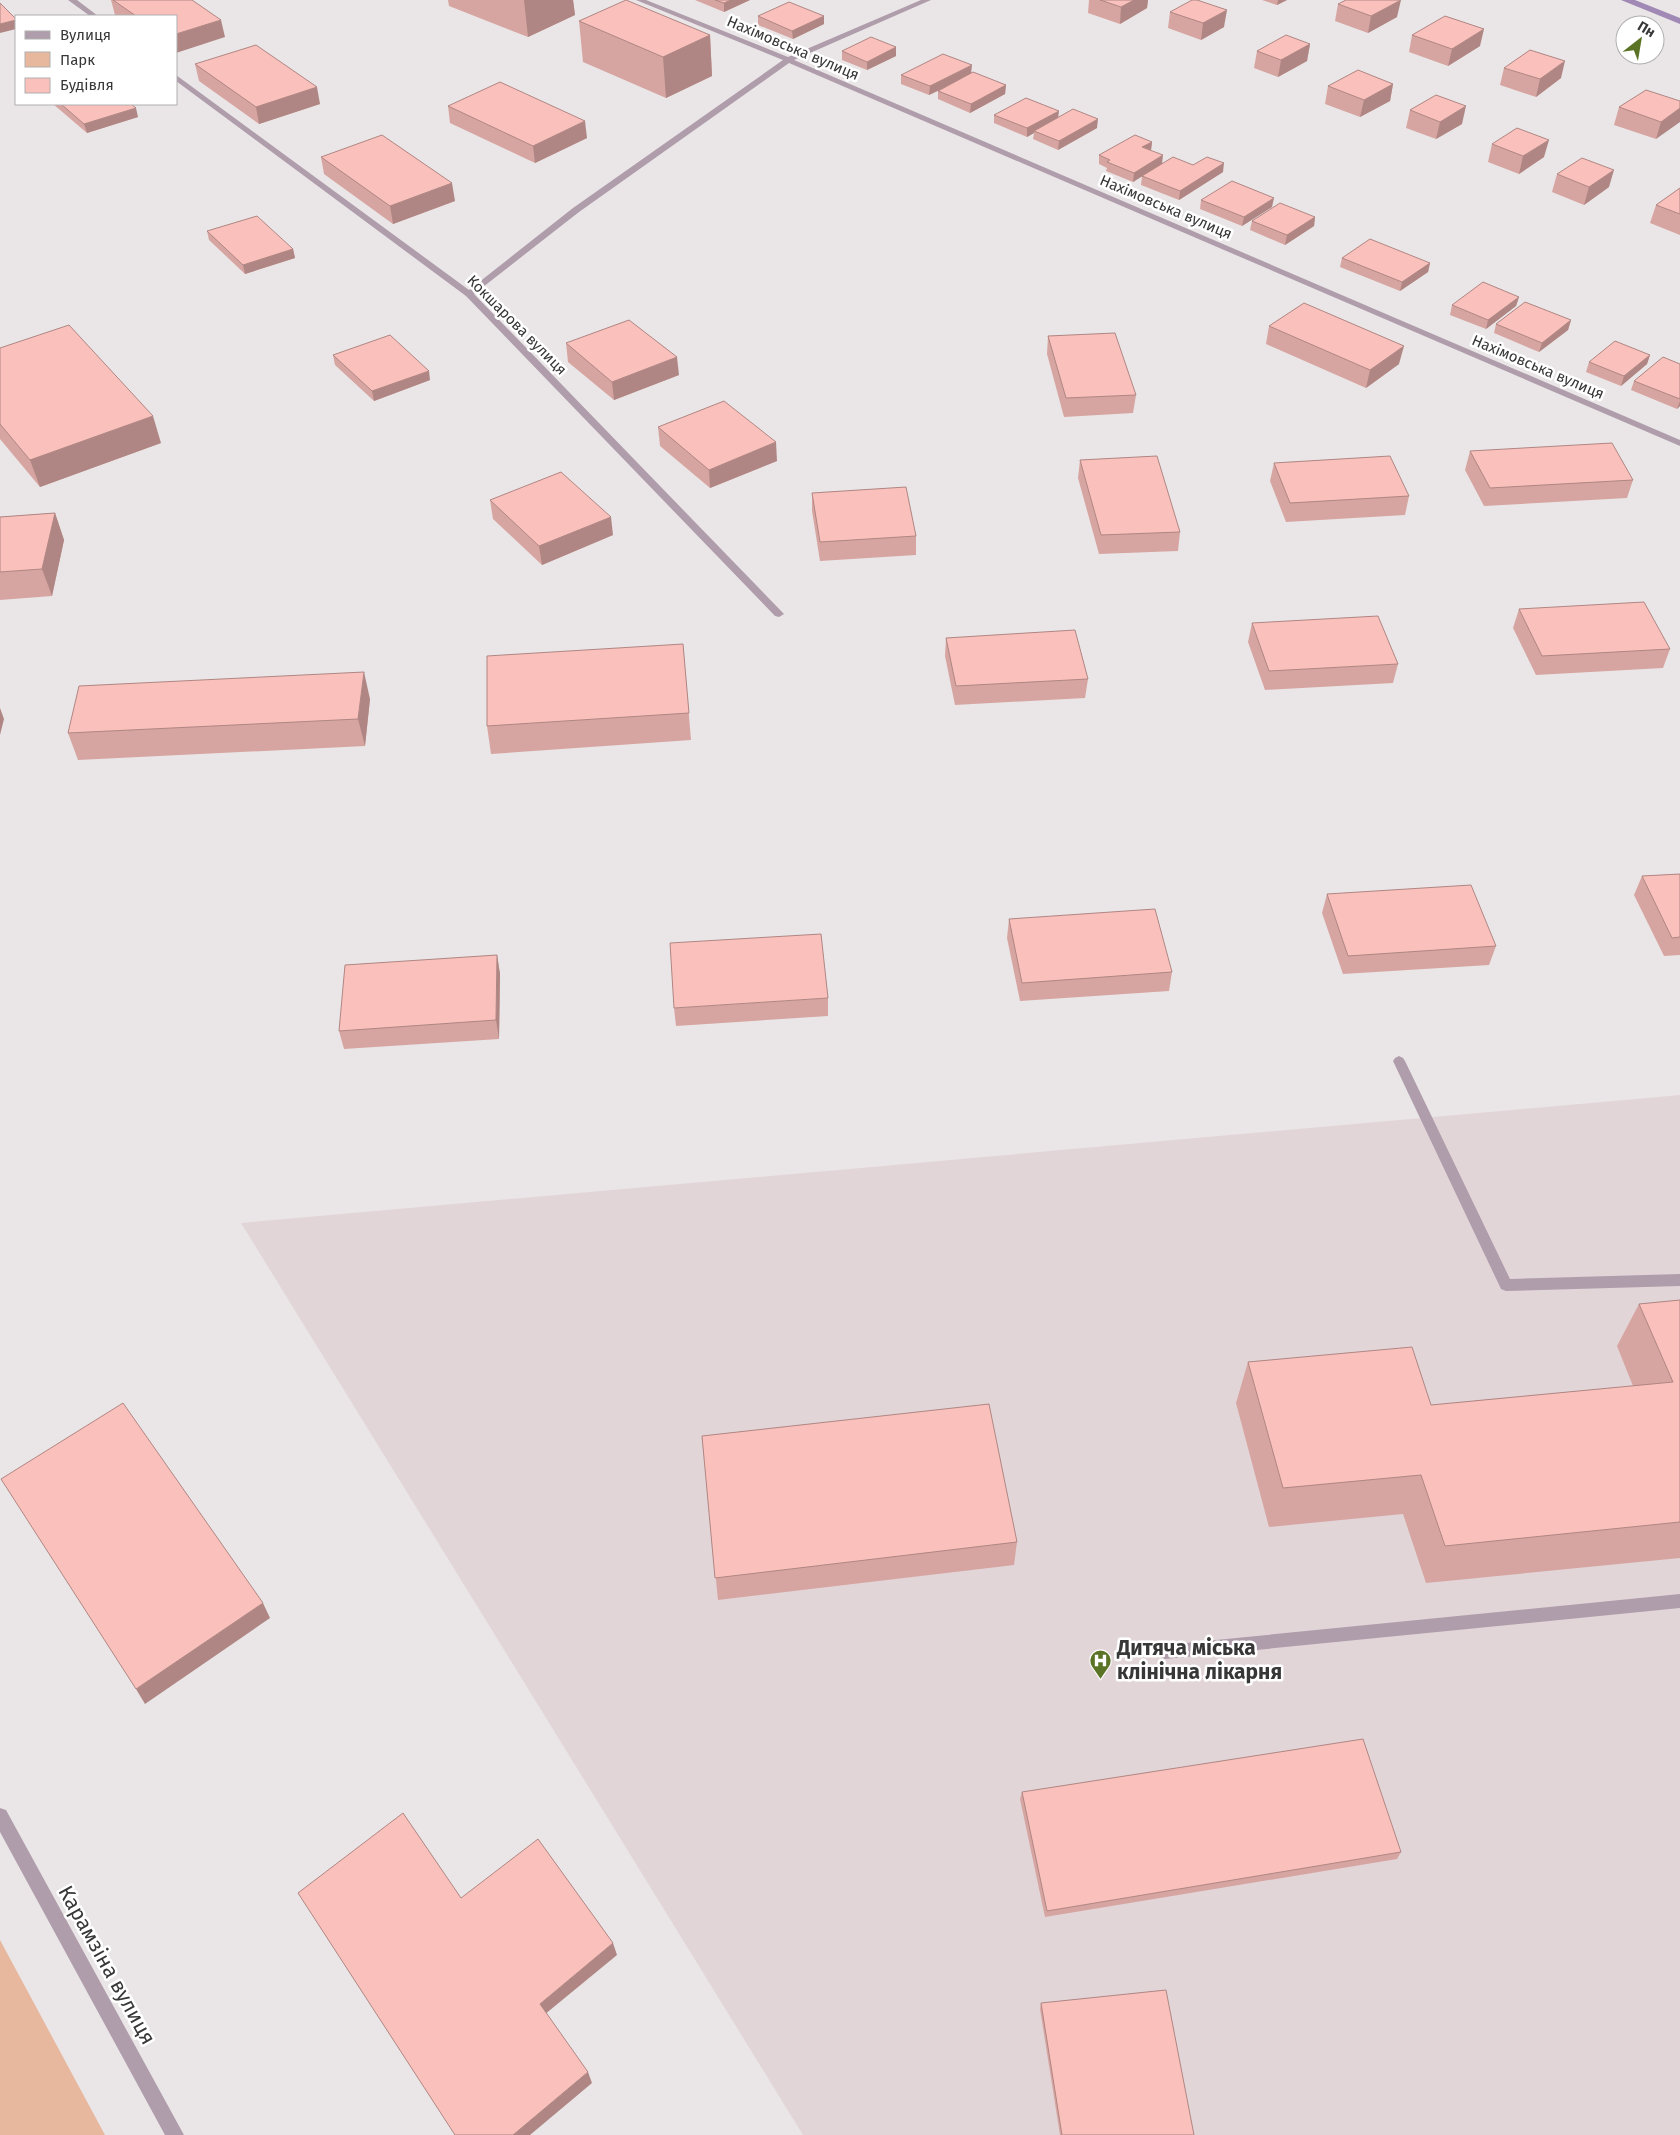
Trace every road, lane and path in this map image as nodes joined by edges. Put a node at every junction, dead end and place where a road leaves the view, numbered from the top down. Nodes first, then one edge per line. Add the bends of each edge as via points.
1 (72, 0) edge
2 (640, 0) edge
3 (927, 0) edge
4 (912, 2) edge
5 (93, 15) edge
6 (788, 60) junction
7 (178, 78) edge
8 (469, 294) junction
9 (1680, 443) edge
10 (780, 614) dead end
11 (1398, 1061) dead end
12 (1680, 1280) edge
13 (1680, 1601) edge
14 (1165, 1652) dead end
15 (0, 1816) edge
16 (175, 2135) edge

1 - 5 street
2 - 6 street, Нахімовська вулиця
3 - 4 street
4 - 6 street
6 - 8 street via 576,210
6 - 9 street, Нахімовська вулиця
7 - 8 street, Кокшарова вулиця
8 - 10 street, Кокшарова вулиця
11 - 12 street via 1506,1285
13 - 14 street
15 - 16 street, Карамзіна вулиця

